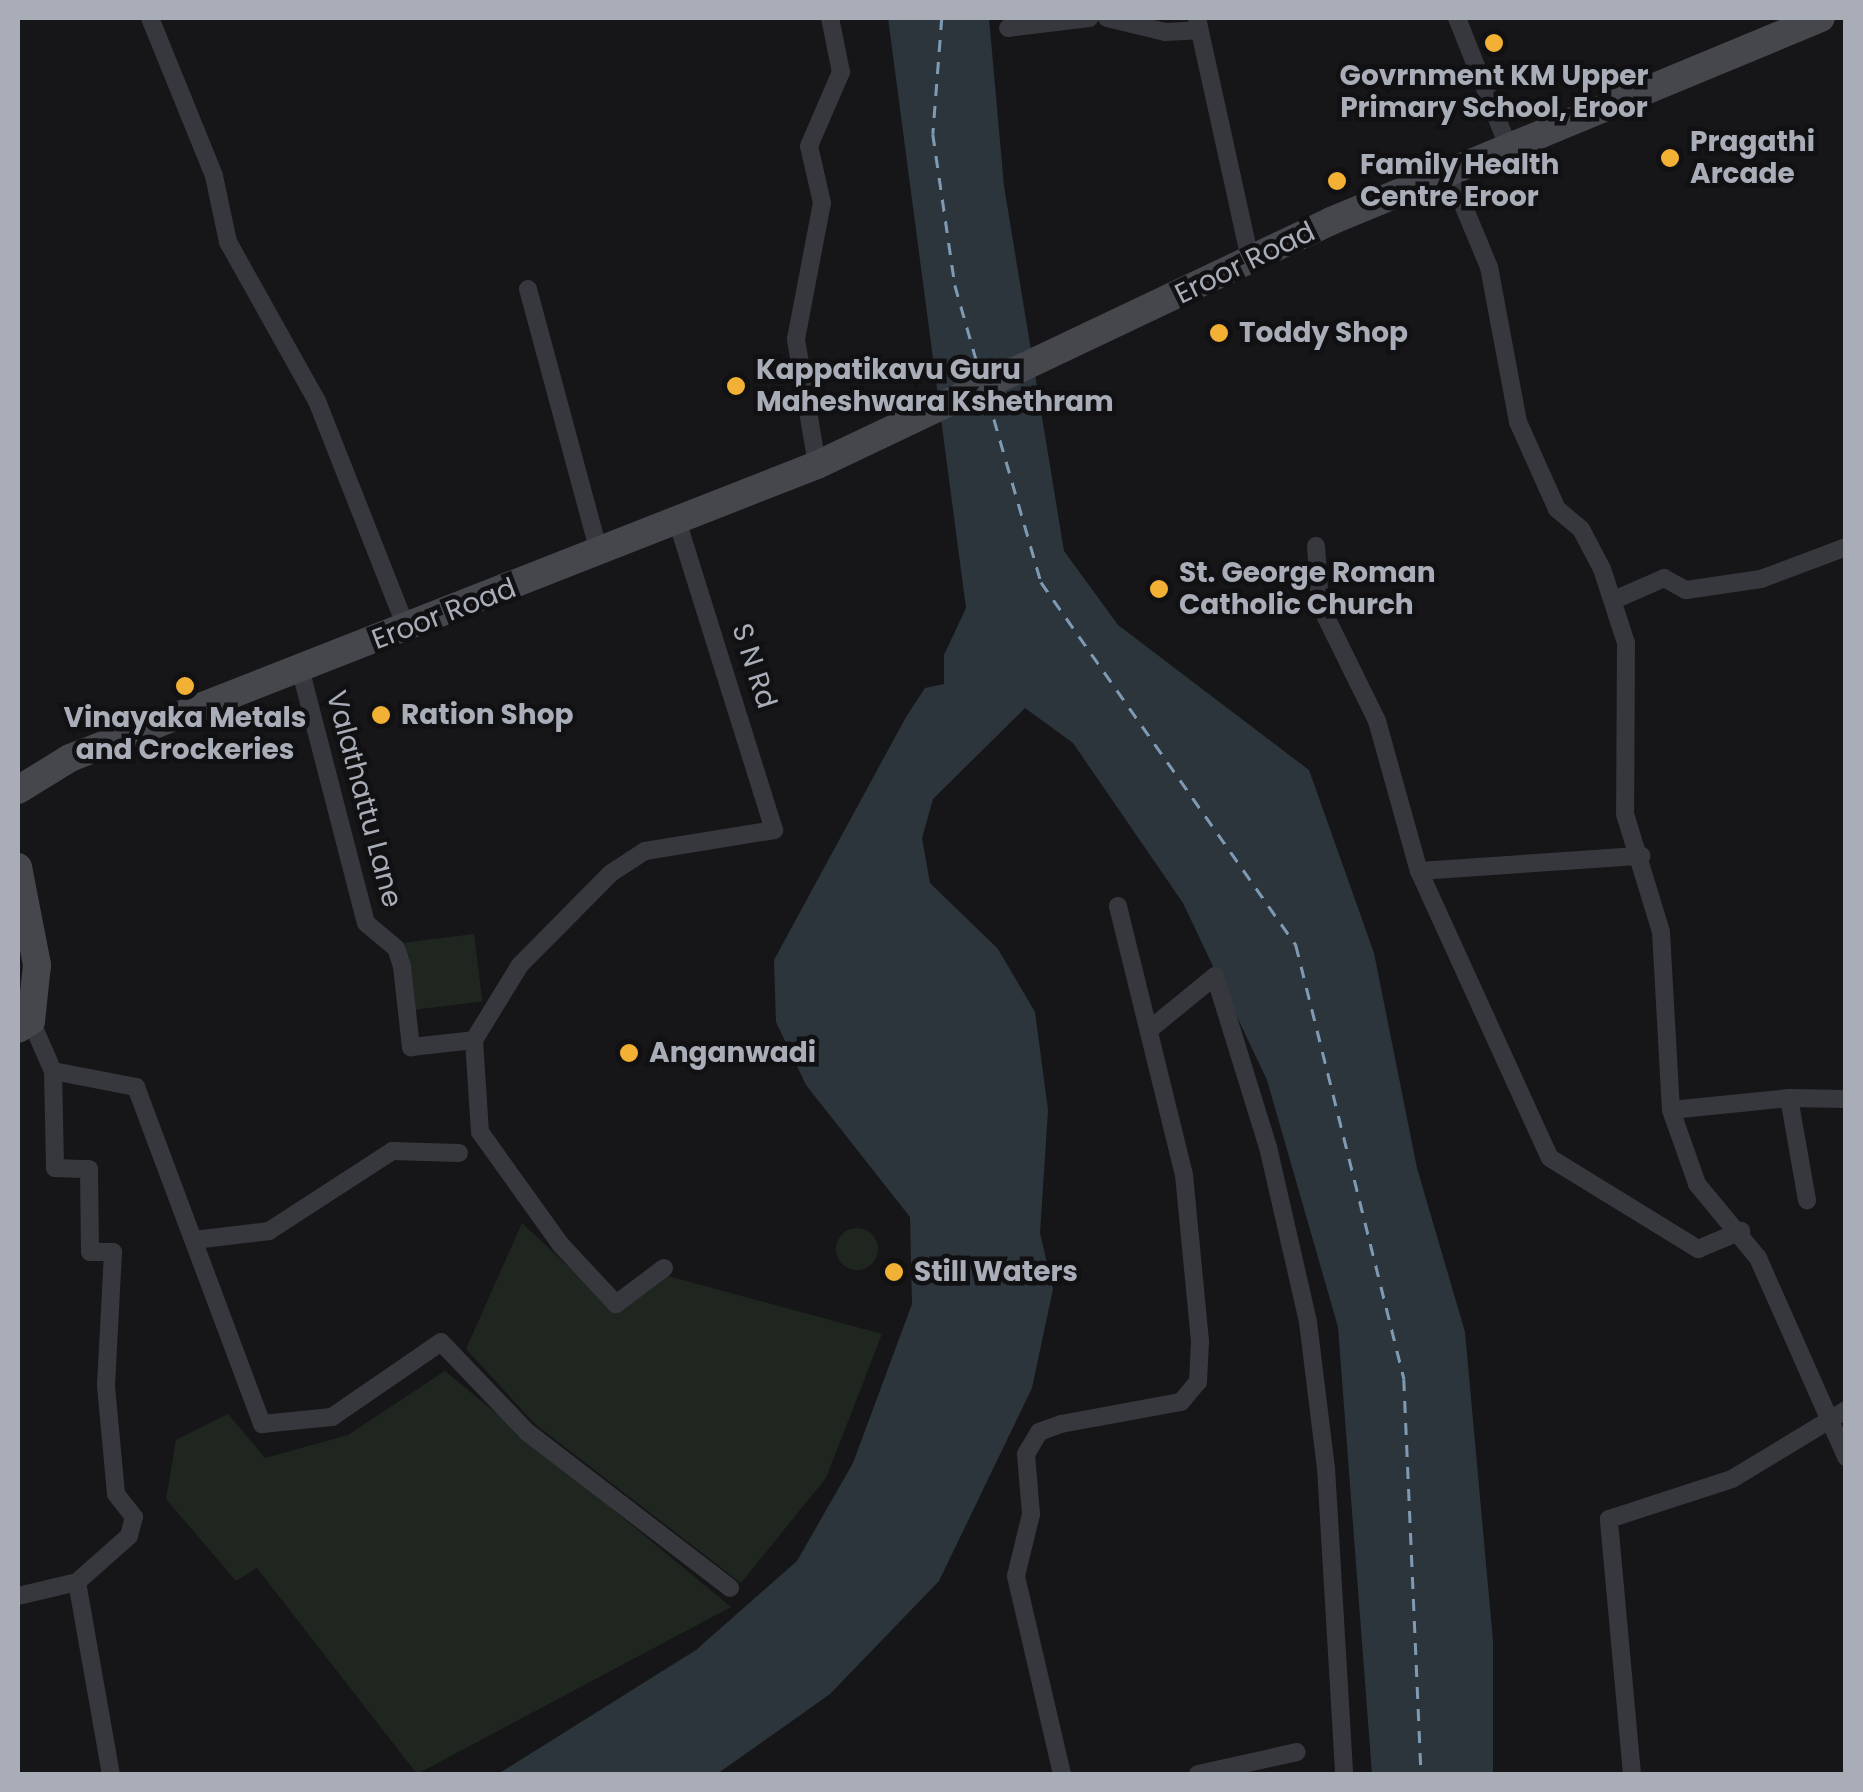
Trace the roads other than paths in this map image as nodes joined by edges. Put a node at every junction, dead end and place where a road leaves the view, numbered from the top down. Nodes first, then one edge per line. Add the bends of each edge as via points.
1 (150, 18) edge
2 (830, 18) edge
3 (1090, 18) edge
4 (1107, 18) edge
5 (1457, 18) edge
6 (1821, 18) edge
7 (1198, 24) edge
8 (1008, 28) dead end
9 (1508, 146) junction
10 (1448, 171) junction
11 (1250, 260) junction
12 (528, 288) dead end
13 (818, 465) junction
14 (677, 520) junction
15 (1316, 546) dead end
16 (1846, 547) edge
17 (599, 552) junction
18 (1614, 600) junction
19 (407, 629) junction
20 (300, 668) junction
21 (18, 787) edge
22 (1641, 856) junction
23 (18, 867) edge
24 (1419, 871) junction
25 (1118, 906) dead end
26 (24, 1025) edge
27 (1148, 1030) junction
28 (474, 1040) junction
29 (53, 1072) junction
30 (1789, 1098) junction
31 (1846, 1099) edge
32 (1671, 1110) junction
33 (459, 1153) dead end
34 (1807, 1200) dead end
35 (1741, 1231) junction
36 (194, 1240) junction
37 (664, 1268) dead end
38 (1846, 1410) edge
39 (1825, 1420) junction
40 (1846, 1457) edge
41 (77, 1582) junction
42 (730, 1588) dead end
43 (18, 1596) edge
44 (1298, 1752) dead end
45 (111, 1774) edge
46 (1062, 1774) edge
47 (1198, 1774) edge
48 (1344, 1774) edge
49 (1632, 1774) edge

1 - 19 street via 214,176 228,242 317,400
2 - 13 street via 842,72 809,146 822,203 796,339
3 - 8 street
4 - 7 street via 1166,32
5 - 9 street
6 - 9 main road, Eroor Road
7 - 11 street
9 - 10 main road, Eroor Road
10 - 11 main road, Eroor Road
10 - 18 street via 1488,267 1518,422 1557,509 1581,529
11 - 13 main road, Eroor Road
12 - 17 street
13 - 14 main road, Eroor Road
14 - 17 main road, Eroor Road
14 - 28 street, S N Rd via 774,830 645,851 611,872 520,965
15 - 24 street via 1320,605 1377,721
16 - 18 street via 1760,578 1686,590 1664,578
17 - 19 main road, Eroor Road
18 - 22 street via 1626,643 1625,814
19 - 20 main road, Eroor Road
20 - 21 main road, Eroor Road
20 - 28 street, Valathattu Lane via 366,923 396,948 402,967 411,1047
22 - 24 street
22 - 32 street via 1661,932
23 - 26 main road via 36,965
24 - 35 street via 1550,1158 1698,1249
25 - 27 street
26 - 29 street
27 - 46 street via 1184,1175 1198,1382 1181,1402 1039,1432 1026,1454 1030,1514 1016,1576
27 - 48 street via 1214,976 1268,1146 1308,1322 1326,1468
28 - 37 street via 480,1132 561,1246 616,1304
29 - 36 street via 136,1087
29 - 41 street via 55,1168 89,1169 90,1252 113,1252 106,1386 116,1494 134,1517 129,1536
30 - 31 street
30 - 32 street
30 - 34 street
32 - 35 street via 1698,1184 1718,1218
33 - 36 street via 392,1151 269,1232
35 - 39 street
36 - 42 street via 262,1424 332,1417 441,1342 528,1432
38 - 39 street
39 - 40 street
39 - 49 street via 1732,1479 1608,1519
41 - 43 street
41 - 45 street
44 - 47 street

